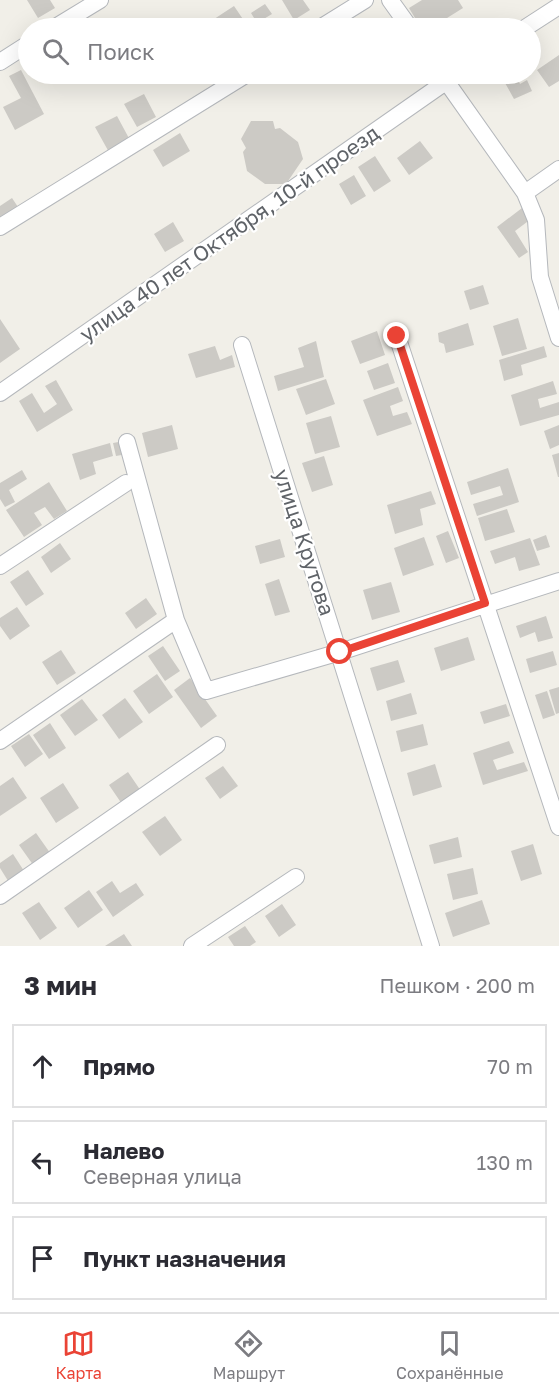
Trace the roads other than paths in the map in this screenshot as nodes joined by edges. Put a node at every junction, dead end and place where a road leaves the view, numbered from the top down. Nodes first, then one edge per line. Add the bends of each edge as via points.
1 (100, 0) edge
2 (365, 0) edge
3 (390, 0) edge
4 (559, 6) edge
5 (70, 18) edge
6 (336, 18) edge
7 (403, 18) edge
8 (540, 18) edge
9 (18, 50) edge
10 (0, 62) edge
11 (231, 84) edge
12 (437, 84) edge
13 (453, 84) edge
14 (559, 169) edge
15 (525, 193) junction
16 (0, 227) edge
17 (397, 336) dead end
18 (559, 338) edge
19 (242, 345) dead end
20 (0, 393) edge
21 (127, 442) dead end
22 (126, 483) dead end
23 (0, 566) edge
24 (559, 581) edge
25 (485, 603) junction
26 (177, 620) junction
27 (340, 652) junction
28 (0, 741) edge
29 (217, 745) dead end
30 (559, 827) edge
31 (296, 877) dead end
32 (0, 896) edge
33 (192, 946) edge
34 (430, 946) edge

1 - 5 street
2 - 6 street
3 - 7 street
4 - 8 street
9 - 10 street
11 - 16 street
12 - 20 street, улица 40 лет Октября, 10-й проезд
13 - 15 street
14 - 15 street
15 - 18 street via 536,220 540,277
17 - 25 street
19 - 27 street, улица Крутова
21 - 26 street
22 - 23 street
24 - 25 street
25 - 27 street
25 - 30 street
26 - 27 street via 206,691
26 - 28 street
27 - 34 street, улица Крутова
29 - 32 street
31 - 33 street

